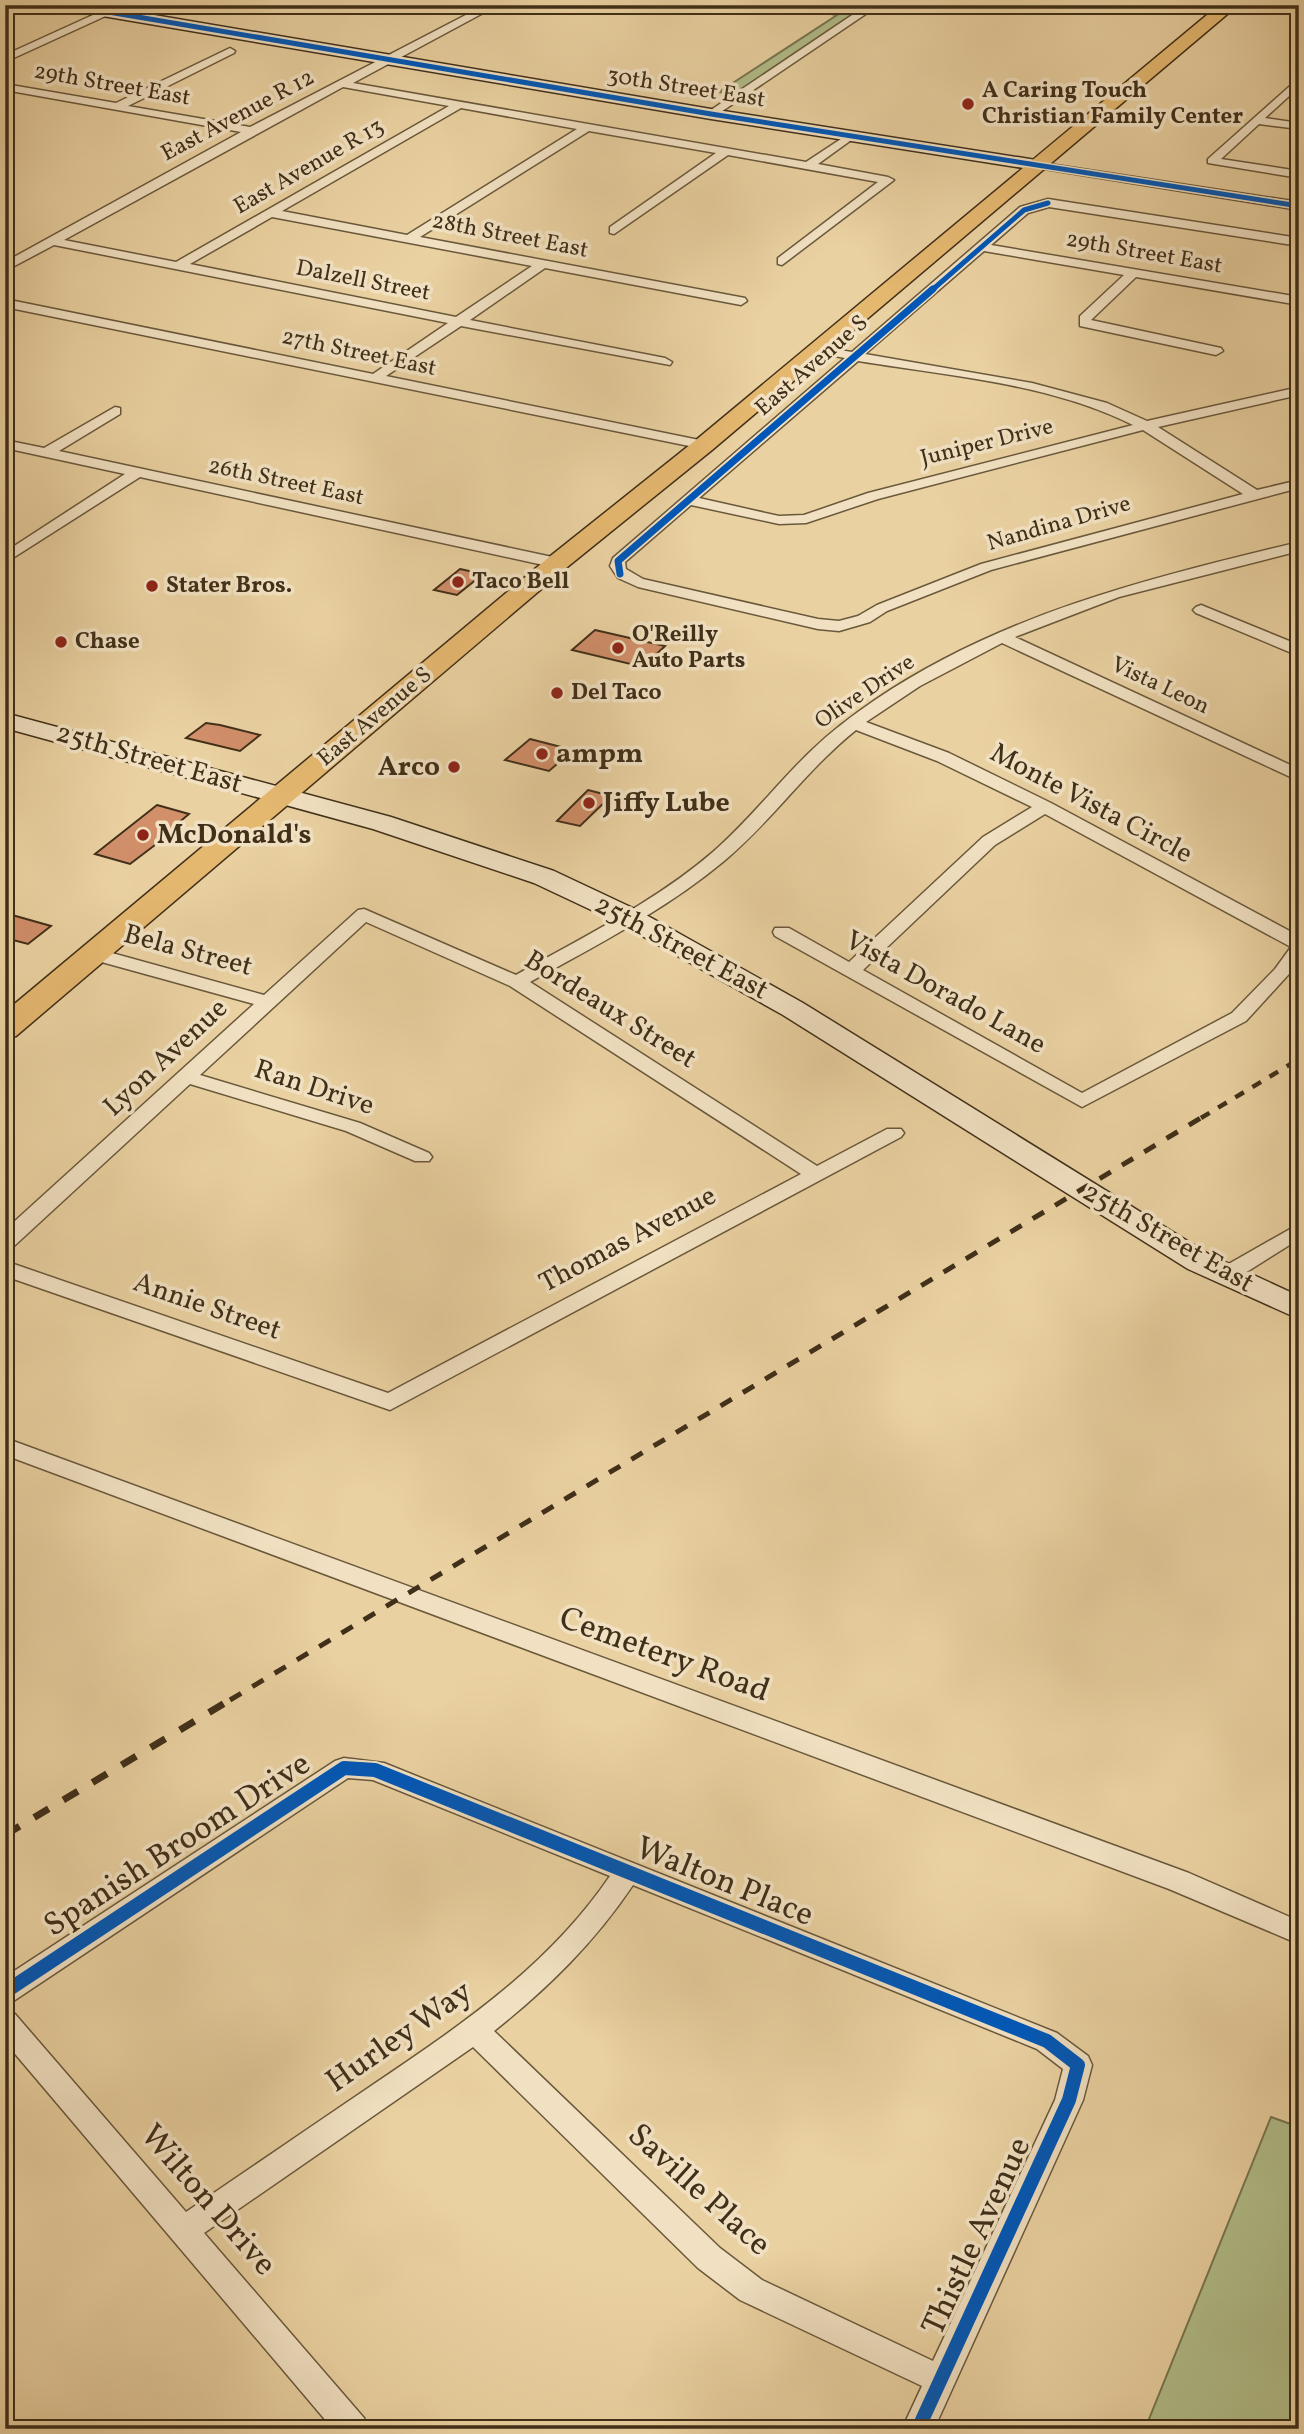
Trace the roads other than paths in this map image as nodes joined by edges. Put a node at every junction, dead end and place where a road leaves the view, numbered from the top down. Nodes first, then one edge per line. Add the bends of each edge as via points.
1 (67, 5) edge
2 (493, 5) edge
3 (874, 5) edge
4 (1230, 5) edge
5 (107, 12) junction
6 (230, 51) dead end
7 (5, 59) edge
8 (389, 60) junction
9 (1298, 81) edge
10 (342, 84) junction
11 (5, 88) edge
12 (461, 104) junction
13 (117, 107) junction
14 (711, 114) junction
15 (1256, 120) junction
16 (589, 125) junction
17 (1299, 126) edge
18 (252, 131) junction
19 (849, 136) junction
20 (724, 153) junction
21 (1036, 165) junction
22 (808, 166) junction
23 (1299, 175) edge
24 (1299, 206) edge
25 (271, 213) junction
26 (614, 230) dead end
27 (409, 239) junction
28 (52, 241) junction
29 (1299, 242) edge
30 (982, 247) junction
31 (782, 261) dead end
32 (543, 264) junction
33 (178, 266) junction
34 (5, 267) edge
35 (1133, 273) junction
36 (741, 301) dead end
37 (1299, 301) edge
38 (5, 303) edge
39 (458, 321) junction
40 (818, 349) junction
41 (1216, 351) dead end
42 (854, 357) junction
43 (665, 362) dead end
44 (375, 378) junction
45 (1299, 391) edge
46 (116, 411) dead end
47 (1144, 426) junction
48 (5, 444) edge
49 (704, 445) junction
50 (46, 453) junction
51 (138, 473) junction
52 (1299, 484) edge
53 (1254, 495) junction
54 (687, 500) junction
55 (5, 537) edge
56 (30, 542) junction
57 (1299, 546) edge
58 (5, 559) edge
59 (557, 563) junction
60 (620, 574) joint
61 (1201, 610) dead end
62 (1002, 637) junction
63 (1299, 651) edge
64 (5, 720) edge
65 (854, 723) junction
66 (1299, 776) edge
67 (280, 796) junction
68 (1045, 807) junction
69 (363, 914) joint
70 (629, 917) junction
71 (782, 932) dead end
72 (1299, 944) edge
73 (1299, 950) edge
74 (93, 954) junction
75 (850, 972) junction
76 (517, 982) junction
77 (267, 1002) junction
78 (5, 1029) edge
79 (187, 1077) junction
80 (894, 1133) dead end
81 (422, 1157) dead end
82 (815, 1174) junction
83 (1299, 1230) edge
84 (5, 1242) edge
85 (5, 1268) edge
86 (1226, 1275) junction
87 (1299, 1309) edge
88 (390, 1402) joint
89 (5, 1446) edge
90 (344, 1768) joint
91 (626, 1872) junction
92 (1299, 1933) edge
93 (5, 1992) edge
94 (5, 2022) edge
95 (475, 2031) junction
96 (1078, 2065) joint
97 (184, 2230) junction
98 (941, 2380) junction
99 (353, 2429) edge
100 (918, 2429) edge

1 - 5 street, 30th Street East
2 - 8 street, East Avenue R 12
3 - 14 street
4 - 21 main road, East Avenue S
5 - 7 street
5 - 8 street, 30th Street East
6 - 13 street
8 - 10 street, East Avenue R 12
8 - 14 street, 30th Street East
9 - 15 street
10 - 12 street
10 - 18 street, East Avenue R 12
11 - 13 street, 29th Street East
12 - 16 street
12 - 25 street, East Avenue R 13
13 - 18 street, 29th Street East
14 - 19 street, 30th Street East
15 - 17 street
15 - 23 street via 1212,162
16 - 20 street
16 - 27 street
18 - 28 street, East Avenue R 12
19 - 21 street, 30th Street East
19 - 22 street
20 - 22 street
20 - 26 street
21 - 24 street, 30th Street East
21 - 40 main road, East Avenue S
22 - 31 street via 888,180
25 - 27 street, 28th Street East
25 - 33 street, East Avenue R 13
27 - 32 street, 28th Street East
28 - 33 street, Dalzell Street
28 - 34 street, East Avenue R 12
29 - 30 street, East Avenue S via 1048,202 1024,210
30 - 35 street, 29th Street East
30 - 42 street, East Avenue S
32 - 36 street, 28th Street East
32 - 39 street
33 - 39 street, Dalzell Street
35 - 37 street, 29th Street East
35 - 41 street via 1085,323
38 - 44 street, 27th Street East
39 - 43 street, Dalzell Street
39 - 44 street
40 - 42 street
40 - 49 main road, East Avenue S
42 - 47 street via 1075,399
42 - 54 street, East Avenue S
44 - 49 street, 27th Street East
45 - 47 street, Juniper Drive
46 - 50 street
47 - 53 street
47 - 54 street, Juniper Drive via 873,496 806,519 779,520
48 - 50 street, 26th Street East
49 - 59 main road, East Avenue S
50 - 51 street, 26th Street East
51 - 56 street
51 - 59 street, 26th Street East
52 - 53 street, Nandina Drive
53 - 60 street, Nandina Drive via 986,568 839,626 638,582
54 - 60 street, East Avenue S via 618,561
55 - 56 street
56 - 58 street
57 - 62 street, Olive Drive via 1116,594
59 - 67 main road, East Avenue S
61 - 63 street
62 - 65 street, Olive Drive via 947,664
62 - 66 street, Vista Leon
64 - 67 street, 25th Street East
65 - 68 street, Monte Vista Circle via 943,757
65 - 70 street, Olive Drive via 819,752 721,854 687,882
67 - 70 street, 25th Street East via 461,848 544,877
67 - 74 main road, East Avenue S
68 - 72 street, Monte Vista Circle
68 - 75 street via 989,841
69 - 76 street, Bordeaux Street
69 - 77 street, Lyon Avenue
70 - 76 street, Olive Drive
70 - 86 street, 25th Street East via 793,1009
71 - 75 street, Vista Dorado Lane
73 - 75 street, Vista Dorado Lane via 1239,1017 1082,1101
74 - 77 street, Bela Street
74 - 78 main road, East Avenue S
76 - 82 street, Bordeaux Street
77 - 79 street, Lyon Avenue
79 - 81 street, Ran Drive via 353,1127
79 - 84 street, Lyon Avenue
80 - 82 street, Thomas Avenue
82 - 88 street, Thomas Avenue
83 - 86 street
85 - 88 street, Annie Street
86 - 87 street, 25th Street East
89 - 92 street, Cemetery Road via 1179,1881
90 - 91 street, Walton Place via 375,1770
90 - 93 street, Spanish Broom Drive
91 - 95 street, Hurley Way via 608,1903 565,1955
91 - 96 street, Walton Place via 1047,2041
94 - 97 street, Wilton Drive
95 - 97 street, Hurley Way
95 - 98 street, Saville Place via 709,2258 751,2290
96 - 98 street, Thistle Avenue via 1069,2100
97 - 99 street, Wilton Drive
98 - 100 street, Thistle Avenue

